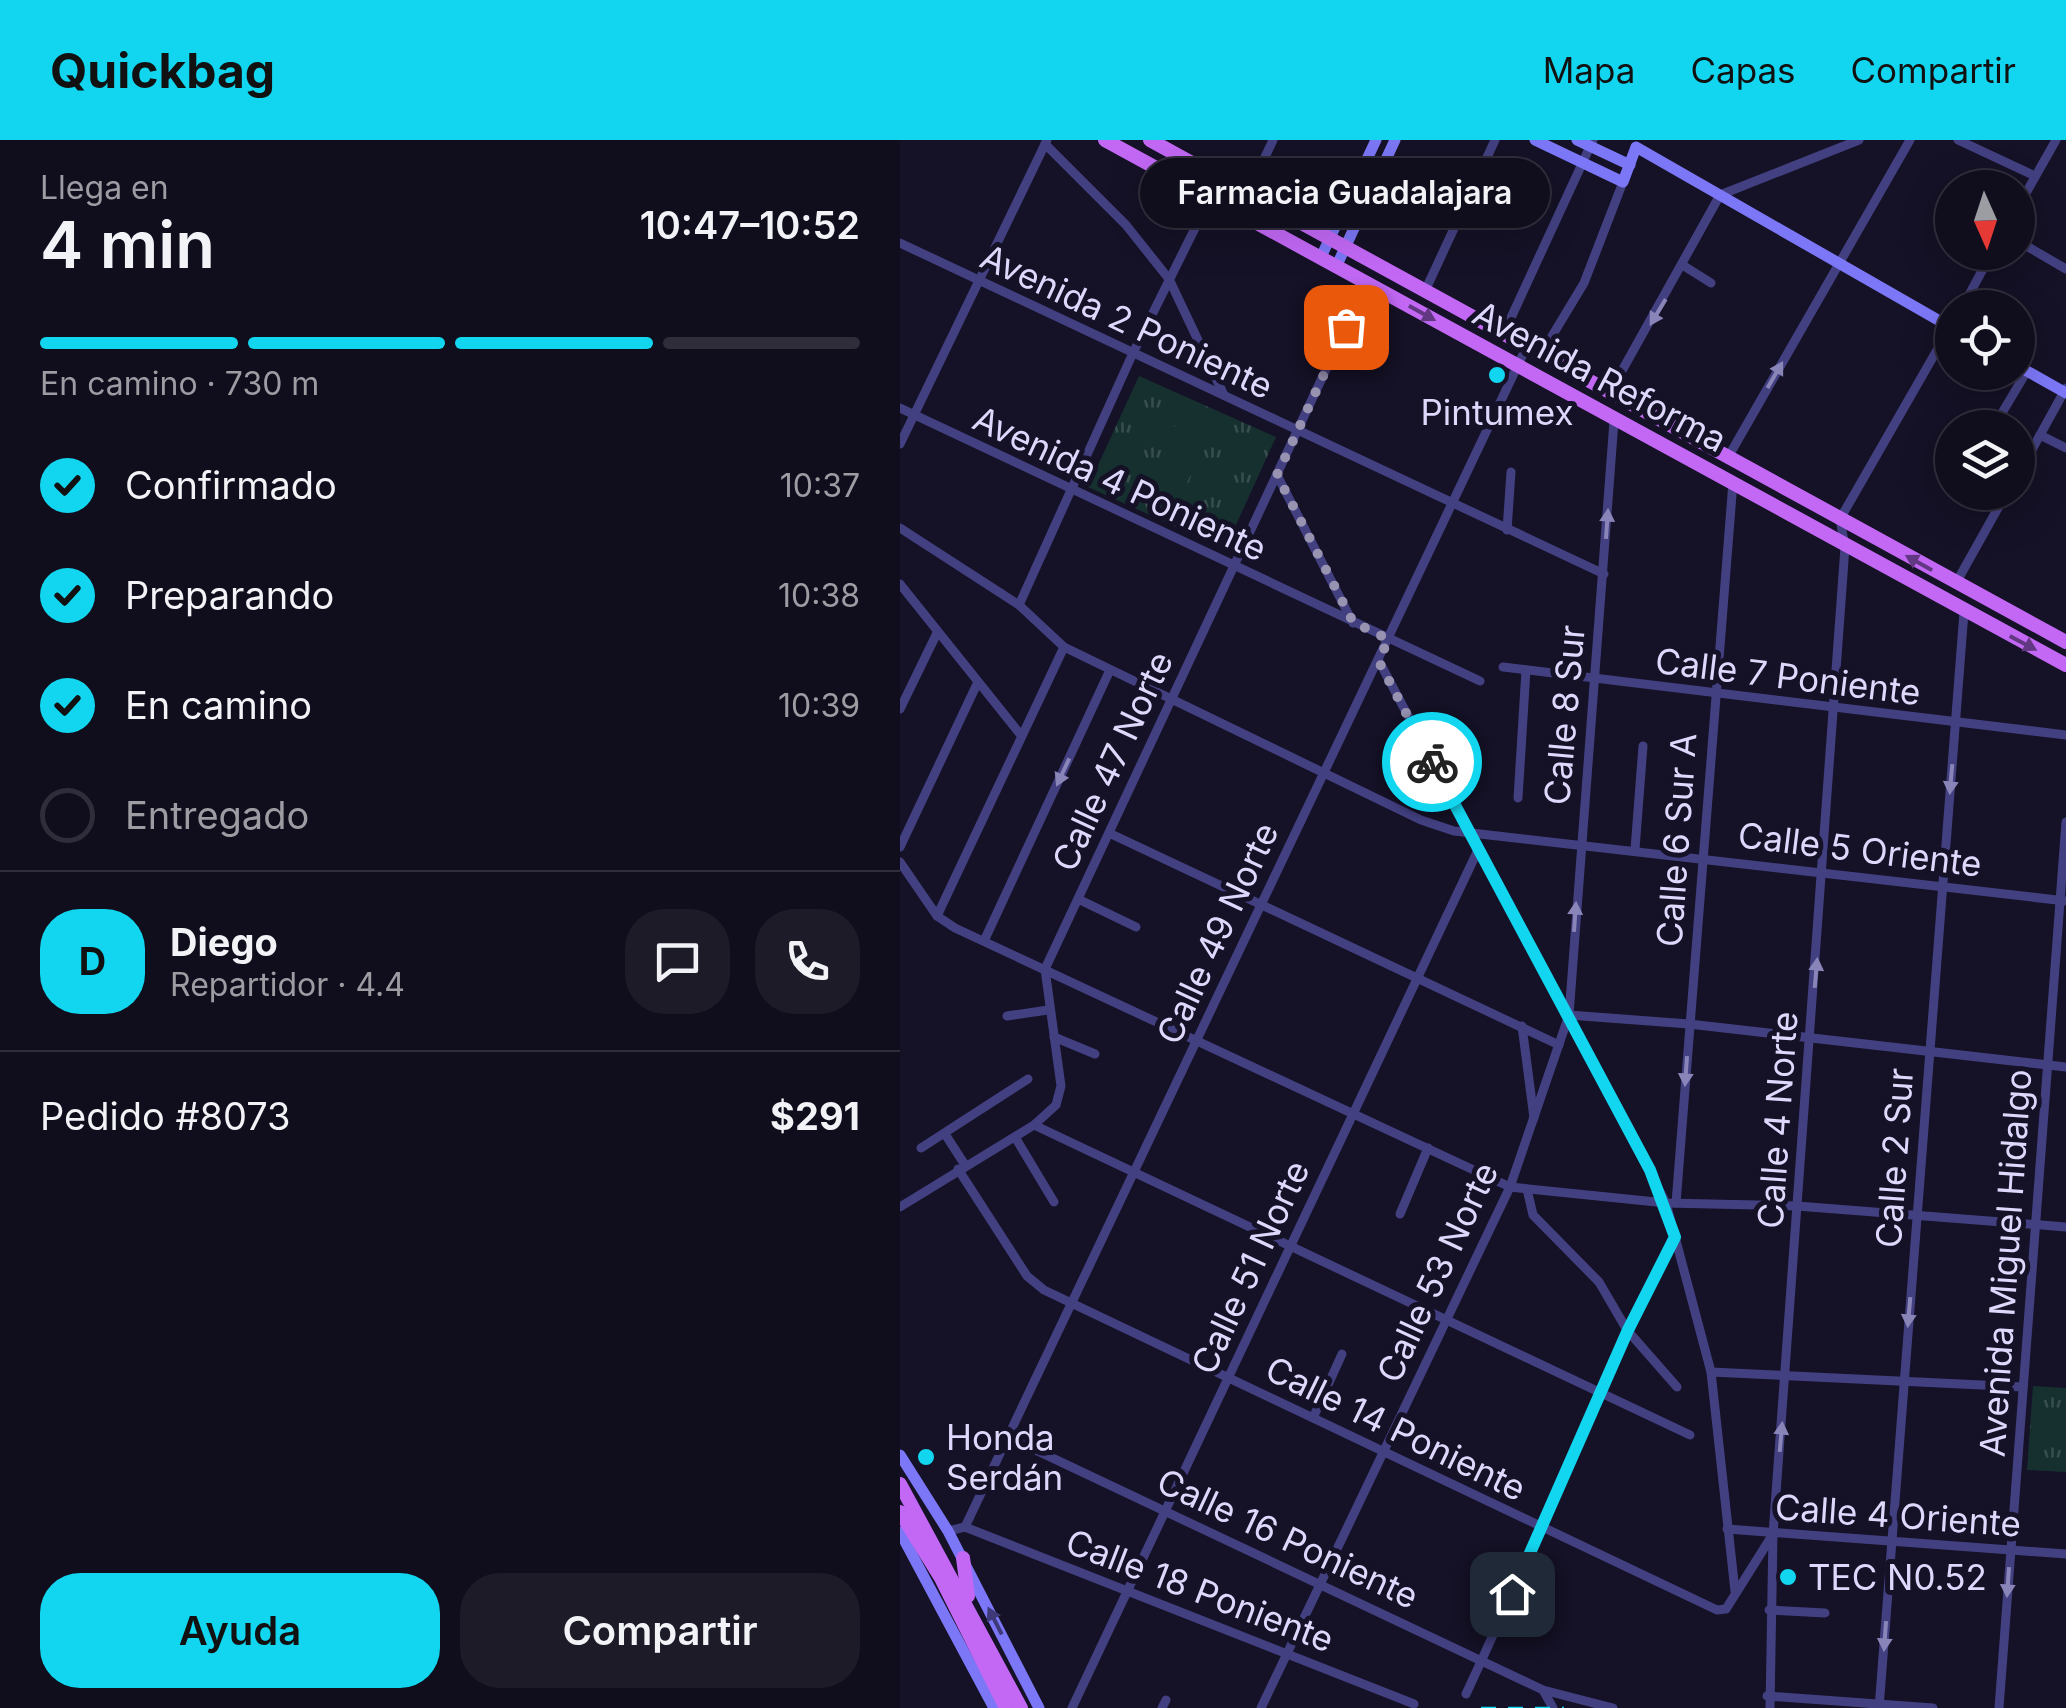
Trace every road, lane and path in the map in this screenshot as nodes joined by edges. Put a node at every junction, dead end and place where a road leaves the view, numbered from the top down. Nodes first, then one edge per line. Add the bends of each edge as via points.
1 (1104, 140) edge
2 (1150, 140) edge
3 (1274, 140) edge
4 (1376, 140) edge
5 (1395, 140) edge
6 (1496, 140) edge
7 (1535, 140) edge
8 (1576, 140) edge
9 (1859, 140) edge
10 (1910, 140) edge
11 (1958, 140) edge
12 (2056, 140) edge
13 (1046, 142) edge
14 (1591, 143) edge
15 (1638, 144) edge
16 (1174, 146) edge
17 (1582, 163) junction
18 (1630, 165) junction
19 (2021, 170) edge
20 (2035, 174) edge
21 (1623, 182) junction
22 (1248, 193) junction
23 (1720, 195) junction
24 (1211, 196) junction
25 (1330, 238) junction
26 (900, 243) edge
27 (1346, 246) junction
28 (2035, 250) edge
29 (1322, 257) junction
30 (1839, 263) junction
31 (1337, 265) junction
32 (1684, 266) junction
33 (2066, 268) edge
34 (1168, 280) junction
35 (979, 282) junction
36 (1367, 282) junction
37 (1711, 283) dead end
38 (1424, 290) junction
39 (1935, 317) edge
40 (1503, 335) junction
41 (1526, 348) junction
42 (1133, 353) junction
43 (1935, 355) edge
44 (1540, 356) junction
45 (1516, 367) junction
46 (2035, 375) edge
47 (2065, 391) edge
48 (1224, 393) junction
49 (1609, 395) junction
50 (900, 408) edge
51 (914, 416) junction
52 (1614, 421) junction
53 (1295, 432) junction
54 (2040, 435) junction
55 (900, 444) edge
56 (2035, 444) edge
57 (2066, 448) edge
58 (1726, 459) junction
59 (1511, 472) dead end
60 (1277, 475) junction
61 (1733, 482) junction
62 (1071, 490) junction
63 (1450, 504) junction
64 (1998, 510) edge
65 (1840, 519) junction
66 (900, 528) edge
67 (1507, 530) junction
68 (1845, 547) junction
69 (1233, 568) junction
70 (1604, 574) junction
71 (900, 584) edge
72 (1956, 584) junction
73 (1019, 605) junction
74 (1964, 612) junction
75 (1353, 622) junction
76 (937, 633) junction
77 (1388, 639) junction
78 (2066, 642) edge
79 (1064, 646) junction
80 (1379, 662) junction
81 (2066, 665) edge
82 (1503, 667) dead end
83 (1110, 670) junction
84 (1526, 670) junction
85 (1594, 678) junction
86 (1480, 682) dead end
87 (977, 684) junction
88 (1715, 695) junction
89 (1171, 700) junction
90 (900, 708) edge
91 (1834, 710) junction
92 (1955, 725) junction
93 (1020, 734) junction
94 (2066, 735) edge
95 (1643, 746) dead end
96 (1324, 772) junction
97 (1518, 798) dead end
98 (2066, 822) edge
99 (1109, 832) junction
100 (1469, 833) junction
101 (1580, 842) junction
102 (900, 847) edge
103 (1635, 849) junction
104 (1478, 850) junction
105 (1702, 858) junction
106 (900, 862) edge
107 (1824, 872) junction
108 (1942, 887) junction
109 (1078, 899) junction
110 (2063, 901) edge
111 (1262, 906) junction
112 (937, 916) junction
113 (1136, 927) dead end
114 (984, 941) junction
115 (1044, 970) junction
116 (1420, 980) junction
117 (1048, 1010) junction
118 (1569, 1015) junction
119 (1006, 1016) dead end
120 (1689, 1024) junction
121 (1522, 1026) junction
122 (1054, 1036) junction
123 (1197, 1040) junction
124 (1810, 1040) junction
125 (1558, 1045) junction
126 (1930, 1053) junction
127 (1096, 1054) dead end
128 (2048, 1065) junction
129 (2066, 1067) edge
130 (1028, 1079) dead end
131 (1354, 1113) junction
132 (1534, 1121) junction
133 (1034, 1124) junction
134 (945, 1134) junction
135 (1014, 1137) junction
136 (921, 1148) dead end
137 (1428, 1148) junction
138 (962, 1167) junction
139 (1134, 1173) junction
140 (1510, 1187) junction
141 (1527, 1190) junction
142 (1054, 1202) dead end
143 (1671, 1203) junction
144 (900, 1206) edge
145 (1797, 1206) junction
146 (1400, 1214) dead end
147 (1918, 1214) junction
148 (2036, 1225) junction
149 (2066, 1227) edge
150 (1675, 1237) junction
151 (1291, 1246) junction
152 (1072, 1303) junction
153 (1446, 1319) junction
154 (1628, 1330) junction
155 (1342, 1354) dead end
156 (1711, 1372) junction
157 (1786, 1374) junction
158 (1228, 1378) junction
159 (1904, 1380) junction
160 (1676, 1387) dead end
161 (2023, 1387) junction
162 (1600, 1394) junction
163 (1313, 1418) junction
164 (1008, 1436) junction
165 (1690, 1436) dead end
166 (1383, 1452) junction
167 (902, 1464) edge
168 (900, 1484) edge
169 (1166, 1511) junction
170 (900, 1512) edge
171 (965, 1527) junction
172 (1727, 1529) junction
173 (948, 1530) junction
174 (1543, 1530) junction
175 (900, 1532) edge
176 (1772, 1534) junction
177 (1892, 1542) junction
178 (2011, 1550) junction
179 (2066, 1554) edge
180 (963, 1558) junction
181 (1320, 1584) junction
182 (1128, 1591) junction
183 (1735, 1591) junction
184 (1769, 1610) junction
185 (971, 1612) junction
186 (1823, 1613) dead end
187 (1286, 1654) junction
188 (1482, 1660) junction
189 (984, 1675) junction
190 (1543, 1690) junction
191 (1466, 1694) dead end
192 (1767, 1696) junction
193 (1414, 1704) dead end
194 (1074, 1705) edge
195 (1880, 1706) edge
196 (994, 1708) edge
197 (1006, 1708) edge
198 (1021, 1708) edge
199 (1039, 1708) edge
200 (1089, 1708) edge
201 (1261, 1708) edge
202 (1554, 1708) edge
203 (1613, 1708) edge
204 (1770, 1708) edge
205 (1933, 1708) edge
206 (2000, 1708) edge

1 - 24 main road, Avenida Reforma
2 - 16 main road, Avenida Reforma
3 - 22 street
4 - 25 main road
5 - 27 main road
6 - 38 street
7 - 17 main road
8 - 14 main road
9 - 23 street
10 - 30 street
11 - 19 street
12 - 20 street
13 - 34 street
13 - 35 street
14 - 17 street
14 - 18 main road
15 - 18 main road
15 - 23 main road
16 - 22 main road, Avenida Reforma
17 - 21 main road
17 - 40 street
18 - 21 main road
21 - 44 street via 1584,283
22 - 25 main road, Avenida Reforma
23 - 30 main road
23 - 32 street
24 - 29 main road, Avenida Reforma
24 - 34 street
25 - 27 main road, Avenida Reforma
25 - 29 main road
26 - 35 street, Avenida 2 Poniente
27 - 31 main road
27 - 38 main road, Avenida Reforma
28 - 33 street
29 - 31 main road, Avenida Reforma
30 - 39 main road
58 -> 30 street
31 - 36 main road, Avenida Reforma
32 - 37 street
32 -> 49 street
34 - 42 street
34 - 48 street
35 - 42 street, Avenida 2 Poniente
35 - 51 street
36 -> 45 main road, Avenida Reforma
36 - 53 street, Calle 47 Norte
38 - 40 main road, Avenida Reforma
40 - 41 main road, Avenida Reforma
41 - 44 main road, Avenida Reforma
41 - 45 street, Calle 49 Norte
42 - 48 street, Avenida 2 Poniente
42 - 62 street
43 - 65 street
44 - 49 main road, Avenida Reforma
45 - 52 main road, Avenida Reforma
45 - 63 street, Calle 49 Norte
46 - 47 main road
47 - 54 street
48 - 53 street, Avenida 2 Poniente
49 - 58 main road, Avenida Reforma
50 - 51 street, Avenida 4 Poniente
51 - 55 street
51 - 62 street, Avenida 4 Poniente
52 - 61 main road, Avenida Reforma
70 -> 52 street, Calle 8 Sur
53 - 60 street, Calle 47 Norte
53 - 63 street, Avenida 2 Poniente
54 - 56 street
54 - 57 street
58 - 65 main road, Avenida Reforma
59 - 67 street
60 - 69 street, Calle 47 Norte
60 - 75 street
61 - 68 main road, Avenida Reforma
61 - 88 street, Calle 6 Sur A
62 - 69 street, Avenida 4 Poniente
62 - 73 street
63 - 67 street, Avenida 2 Poniente
63 - 77 street, Calle 49 Norte
64 - 72 street
65 - 68 street, Calle 4 Norte
72 -> 65 main road, Avenida Reforma
66 - 73 street, Calle 5 Oriente
67 - 70 street, Avenida 2 Poniente
68 - 74 main road, Avenida Reforma
68 - 91 street, Calle 4 Norte
69 - 75 street, Avenida 4 Poniente
69 - 89 street, Calle 47 Norte
70 - 85 street, Calle 8 Sur
71 - 76 street
72 - 78 main road, Avenida Reforma
73 - 79 street, Calle 5 Oriente
74 -> 81 main road, Avenida Reforma
74 - 92 street, Calle 2 Sur
75 - 77 street, Avenida 4 Poniente
76 - 87 street
76 - 90 street
77 - 80 street, Calle 49 Norte
77 - 86 street, Avenida 4 Poniente
79 - 83 street, Calle 5 Oriente
79 - 93 street
80 - 96 street, Calle 49 Norte
80 - 100 street
82 - 84 street, Calle 7 Poniente
83 - 89 street, Calle 5 Oriente
83 -> 114 street
84 - 85 street, Calle 7 Poniente
84 - 97 street
85 - 88 street, Calle 7 Poniente
85 - 101 street, Calle 8 Sur
87 - 93 street
87 - 102 street
88 - 91 street, Calle 7 Poniente
88 - 105 street, Calle 6 Sur A
89 - 96 street, Calle 5 Oriente
89 - 99 street, Calle 47 Norte
91 - 92 street, Calle 7 Poniente
91 - 107 street, Calle 4 Norte
92 - 94 street, Calle 7 Poniente
92 -> 108 street, Calle 2 Sur
93 - 112 street
95 - 103 street
96 - 100 street, Calle 5 Oriente via 1421,820
96 - 111 street, Calle 49 Norte
98 - 110 street, Avenida Miguel Hidalgo
99 - 109 street, Calle 47 Norte
99 - 111 street
100 - 101 street, Calle 5 Oriente
100 - 104 street
101 - 103 street, Calle 5 Oriente
118 -> 101 street, Calle 8 Sur
103 - 105 street, Calle 5 Oriente
104 - 116 street, Calle 51 Norte
104 - 118 street
105 - 107 street, Calle 5 Oriente
105 - 120 street, Calle 6 Sur A
106 - 112 street
107 - 108 street, Calle 5 Oriente
124 -> 107 street, Calle 4 Norte
108 - 110 street, Calle 5 Oriente
108 - 126 street, Calle 2 Sur
109 - 113 street
109 - 115 street, Calle 47 Norte
110 - 128 street, Avenida Miguel Hidalgo
111 - 116 street
111 - 123 street, Calle 49 Norte
112 - 114 street
114 - 115 street
115 - 117 street
115 - 123 street
116 - 121 street
116 - 131 street, Calle 51 Norte
117 - 119 street
117 - 122 street
118 - 120 street
118 - 125 street, Calle 53 Norte
118 - 143 street
120 - 124 street
120 -> 143 street, Calle 6 Sur A
121 - 125 street
121 - 132 street
122 - 127 street
122 - 133 street via 1060,1097
123 - 131 street
123 - 139 street, Calle 49 Norte
124 - 126 street
124 - 145 street, Calle 4 Norte
125 - 132 street, Calle 53 Norte
126 - 128 street
126 - 147 street, Calle 2 Sur
128 - 129 street
128 - 148 street, Avenida Miguel Hidalgo
130 - 134 street
131 - 137 street
131 - 151 street, Calle 51 Norte
132 - 140 street, Calle 53 Norte
133 - 135 street
133 - 139 street
134 - 136 street
134 - 138 street, Calle 14 Poniente
135 - 138 street
135 - 142 street
137 - 140 street
137 - 146 street
138 - 144 street
138 - 152 street, Calle 14 Poniente via 1027,1276
139 - 151 street
139 - 152 street, Calle 49 Norte
140 - 141 street
140 - 153 street, Calle 53 Norte
141 - 143 street
141 - 154 street via 1533,1216 1599,1282
143 - 145 street
143 - 150 street
145 - 147 street
145 - 157 street, Calle 4 Norte
147 - 148 street
147 -> 159 street, Calle 2 Sur
148 - 149 street
148 - 161 street, Avenida Miguel Hidalgo
150 - 154 street
150 - 156 street
151 - 153 street
151 - 158 street, Calle 51 Norte
152 - 158 street, Calle 14 Poniente
152 - 164 street, Calle 49 Norte
153 - 162 street
153 - 166 street, Calle 53 Norte
154 - 160 street
154 - 162 street
155 - 163 street
156 - 157 street
156 - 172 street
157 - 159 street
176 -> 157 street, Calle 4 Norte
158 - 163 street, Calle 14 Poniente
158 - 169 street, Calle 51 Norte
159 - 161 street
159 - 177 street, Calle 2 Sur
161 - 178 street, Avenida Miguel Hidalgo
162 - 165 street
162 - 174 street
163 - 166 street, Calle 14 Poniente
164 - 169 street, Calle 16 Poniente
164 - 171 street, Calle 49 Norte
166 - 174 street, Calle 14 Poniente
166 - 181 street, Calle 53 Norte
167 - 173 main road
168 - 185 main road
169 - 181 street, Calle 16 Poniente
169 - 182 street, Calle 51 Norte
170 - 189 main road via 941,1578
171 - 173 street
171 - 182 street, Calle 18 Poniente
172 - 176 street, Calle 4 Oriente
172 - 183 street
173 - 180 main road
174 - 183 street, Calle 14 Poniente via 1717,1610 1726,1609
174 - 188 street
175 - 189 main road
176 - 177 street, Calle 4 Oriente
176 - 183 street
176 - 184 street, Calle 4 Norte
177 - 178 street, Calle 4 Oriente
177 -> 195 street, Calle 2 Sur
178 - 179 street, Calle 4 Oriente
178 -> 206 street, Avenida Miguel Hidalgo
180 - 185 main road
199 -> 180 main road
181 - 187 street, Calle 53 Norte
181 - 188 street, Calle 16 Poniente
182 - 187 street, Calle 18 Poniente
182 - 194 street, Calle 51 Norte
184 - 186 street
184 - 192 street, Calle 4 Norte
185 - 198 main road
187 - 193 street, Calle 18 Poniente
187 - 201 street, Calle 53 Norte
188 - 190 street, Calle 16 Poniente
188 - 191 street
189 - 196 main road
189 - 197 main road
190 - 202 street
190 - 203 street, Calle 16 Poniente
192 - 195 street
192 - 204 street, Calle 4 Norte
194 - 200 street
195 - 205 street

